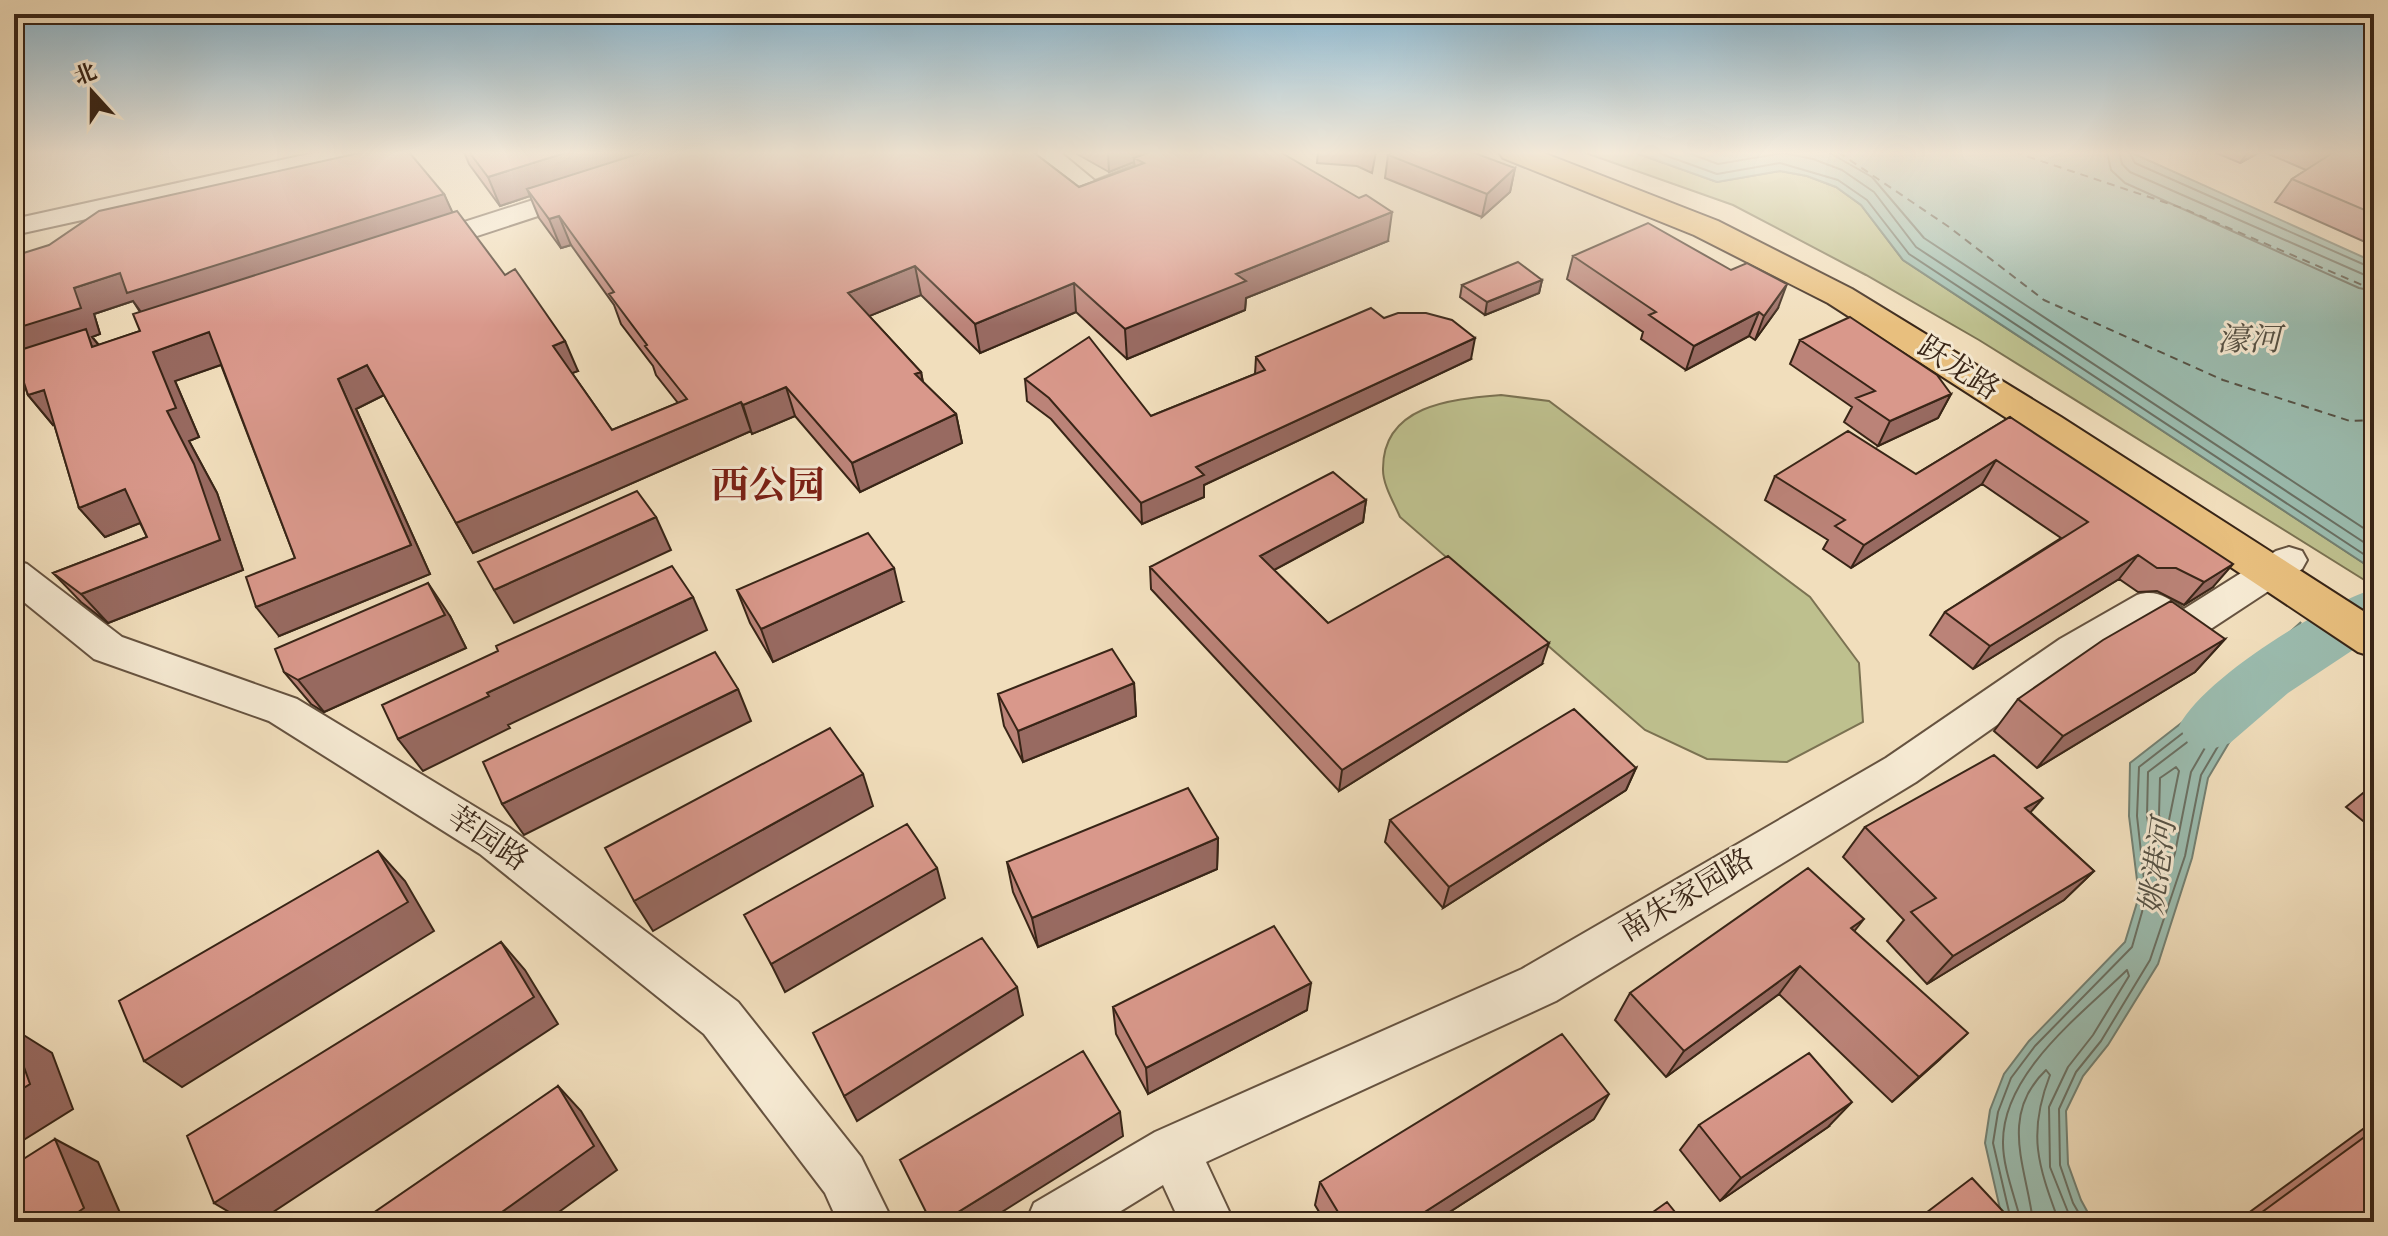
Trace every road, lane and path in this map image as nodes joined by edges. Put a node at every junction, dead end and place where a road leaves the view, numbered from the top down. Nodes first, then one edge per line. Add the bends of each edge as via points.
1 (93, 210) edge
2 (527, 210) edge
3 (1660, 210) edge
4 (1700, 210) edge
5 (14, 227) edge
6 (391, 254) edge
7 (89, 352) edge
8 (14, 376) edge
9 (14, 574) edge
10 (2298, 578) junction
11 (2374, 615) edge
12 (2374, 640) edge
13 (1173, 1150) junction
14 (866, 1222) edge
15 (1053, 1222) edge
16 (1207, 1222) edge

1 - 5 street
2 - 6 street
3 - 10 main road, 跃龙路 via 1840,296
4 - 10 main road, 跃龙路 via 1894,309
7 - 8 street
9 - 14 street, 莘园路 via 108,648 283,710 495,841 721,1018 843,1175
10 - 11 main road, 跃龙路
10 - 12 main road, 跃龙路
10 - 13 street, 南朱家园路 via 2183,628 2150,605 2074,650 1901,770 1539,985
13 - 15 street, 南朱家园路
13 - 16 street

